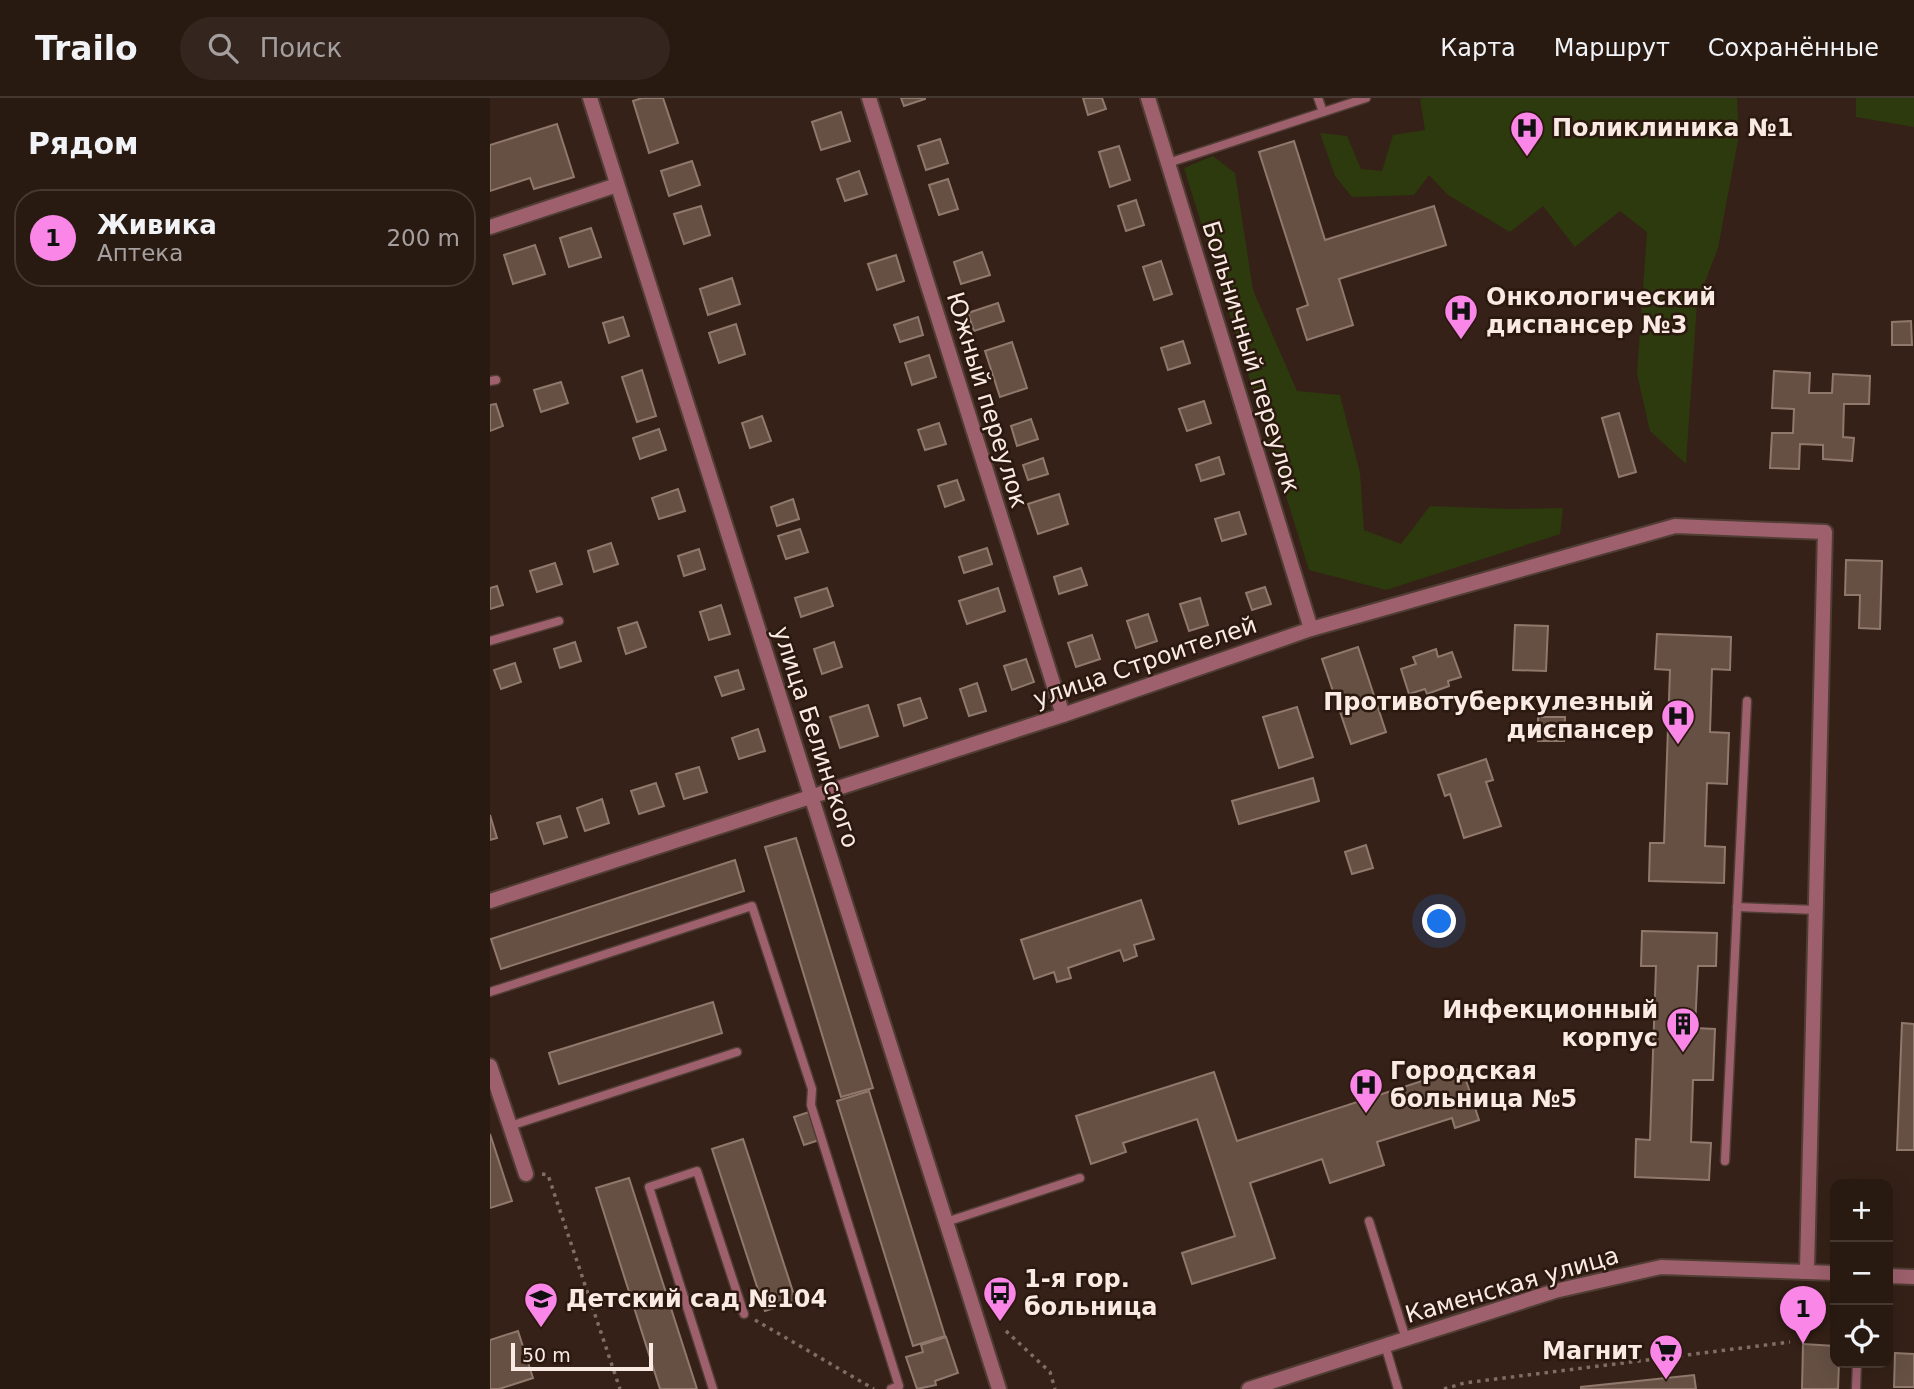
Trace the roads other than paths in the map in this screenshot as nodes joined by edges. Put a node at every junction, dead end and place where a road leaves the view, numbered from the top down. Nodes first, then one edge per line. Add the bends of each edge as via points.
1 (590, 98) edge
2 (869, 98) edge
3 (1148, 98) edge
4 (1318, 98) edge
5 (1366, 98) edge
6 (1322, 112) junction
7 (1168, 163) junction
8 (617, 185) junction
9 (490, 227) edge
10 (559, 621) dead end
11 (1311, 629) junction
12 (490, 641) edge
13 (1746, 701) dead end
14 (1063, 715) junction
15 (811, 796) junction
16 (490, 901) edge
17 (1737, 907) junction
18 (1816, 910) junction
19 (490, 992) edge
20 (737, 1052) dead end
21 (490, 1066) edge
22 (510, 1126) junction
23 (1725, 1161) dead end
24 (526, 1174) road end
25 (1080, 1178) dead end
26 (1369, 1221) dead end
27 (946, 1222) junction
28 (1807, 1270) junction
29 (1830, 1272) edge
30 (1893, 1276) edge
31 (1914, 1277) edge
32 (744, 1314) road end
33 (1406, 1339) junction
34 (1385, 1345) junction
35 (1857, 1368) edge
36 (713, 1389) edge
37 (891, 1389) edge
38 (999, 1389) edge
39 (1250, 1389) edge
40 (1398, 1389) edge
41 (1856, 1389) edge

1 - 8 street, улица Белинского
2 - 14 street, Южный переулок
3 - 7 street, Больничный переулок
4 - 6 lane
5 - 6 lane
6 - 7 lane
7 - 11 street, Больничный переулок
8 - 9 street
8 - 15 street, улица Белинского
10 - 12 lane
11 - 14 street, улица Строителей
11 - 18 street, улица Строителей via 1675,526 1825,532
13 - 17 lane
14 - 15 street, улица Строителей
15 - 16 street, улица Строителей
15 - 27 street, улица Белинского
17 - 18 lane
17 - 23 lane
18 - 28 street
19 - 37 lane via 752,906 812,1088 811,1105 899,1386
20 - 22 lane
21 - 22 street
22 - 24 street
25 - 27 lane
26 - 33 lane
27 - 38 street, улица Белинского
28 - 29 street, Каменская улица
28 - 33 street, Каменская улица via 1661,1268 1555,1291
30 - 31 street
32 - 36 lane via 697,1171 649,1187
33 - 34 street, Каменская улица
34 - 39 street, Каменская улица
34 - 40 lane
35 - 41 lane

